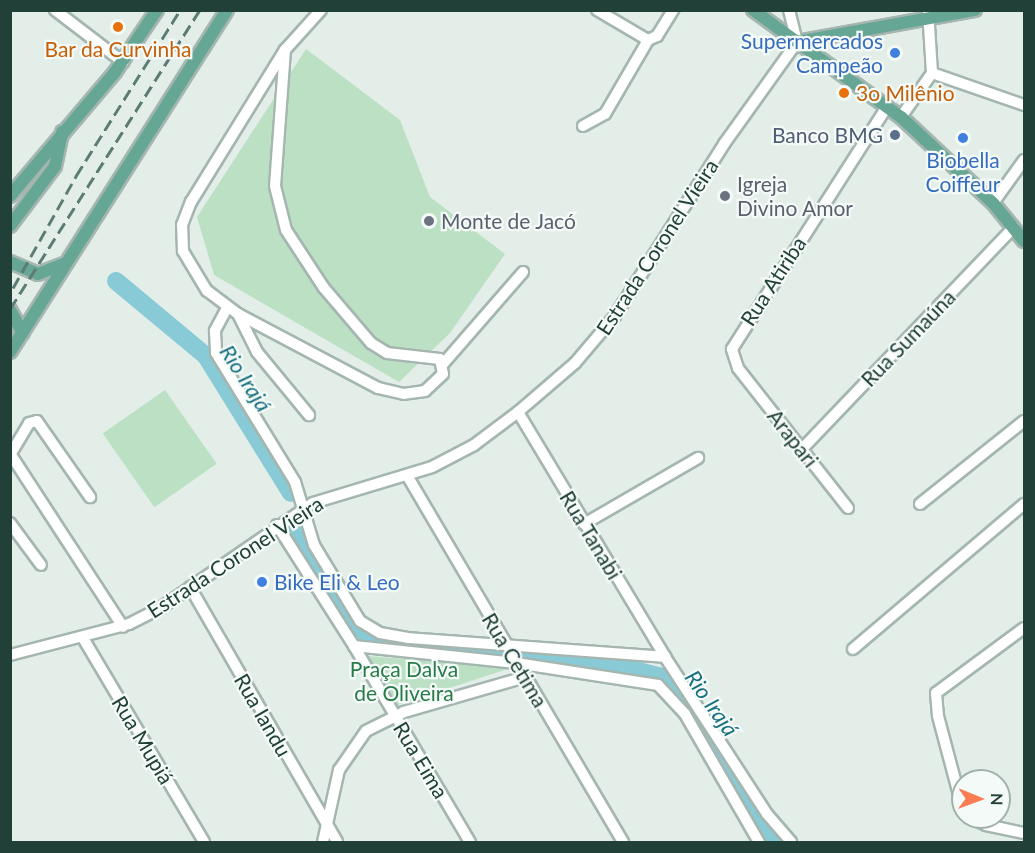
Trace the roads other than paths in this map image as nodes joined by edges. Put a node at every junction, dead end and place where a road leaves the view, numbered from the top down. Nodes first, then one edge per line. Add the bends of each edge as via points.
1 (55, 10) edge
2 (157, 10) edge
3 (227, 10) edge
4 (321, 10) edge
5 (597, 10) edge
6 (673, 10) edge
7 (753, 10) edge
8 (789, 10) edge
9 (975, 10) edge
10 (930, 14) edge
11 (648, 40) junction
12 (797, 42) junction
13 (285, 50) junction
14 (123, 62) junction
15 (932, 73) junction
16 (1024, 105) edge
17 (887, 106) junction
18 (901, 117) junction
19 (584, 126) dead end
20 (63, 131) junction
21 (1024, 160) edge
22 (10, 196) edge
23 (993, 203) junction
24 (10, 226) edge
25 (1020, 234) edge
26 (10, 262) edge
27 (65, 263) junction
28 (523, 272) dead end
29 (227, 308) junction
30 (10, 310) edge
31 (238, 314) junction
32 (22, 333) junction
33 (10, 352) edge
34 (443, 364) junction
35 (738, 368) joint
36 (518, 412) junction
37 (309, 415) dead end
38 (1024, 421) edge
39 (802, 449) junction
40 (11, 455) edge
41 (698, 458) dead end
42 (408, 477) junction
43 (90, 497) dead end
44 (920, 504) dead end
45 (1024, 504) edge
46 (848, 508) dead end
47 (302, 509) junction
48 (10, 523) edge
49 (584, 524) junction
50 (277, 525) junction
51 (40, 565) dead end
52 (190, 587) junction
53 (123, 627) junction
54 (1024, 628) edge
55 (83, 638) junction
56 (354, 645) junction
57 (507, 646) junction
58 (853, 650) dead end
59 (10, 655) edge
60 (665, 657) junction
61 (516, 663) junction
62 (525, 677) junction
63 (395, 716) junction
64 (952, 769) edge
65 (326, 824) junction
66 (1005, 829) edge
67 (1024, 833) edge
68 (204, 843) edge
69 (323, 843) edge
70 (337, 843) edge
71 (470, 843) edge
72 (623, 843) edge
73 (759, 843) edge
74 (791, 843) edge

1 - 14 street
2 - 14 main road
3 - 27 main road
4 - 13 street
5 - 11 street
6 - 11 street via 657,36
7 - 12 main road
8 - 12 street
9 - 10 main road
10 - 12 main road
10 - 15 street
11 - 19 street via 609,108 598,120
12 - 17 main road
12 - 36 street, Estrada Coronel Vieira via 724,144 603,333
13 - 29 street via 191,202 182,225 181,239 188,262 207,291
13 - 34 street via 275,186 286,230 324,288 371,343 387,353 429,356
14 - 20 main road
15 - 16 street
15 - 18 street
17 - 18 main road
17 - 35 street, Rua Atiriba via 737,337 732,349
18 - 23 main road
20 - 22 main road
20 - 24 main road via 55,166
21 - 23 street
23 - 25 main road
25 - 39 street, Rua Sumaúna
26 - 27 main road via 38,274
27 - 32 main road
28 - 34 street
29 - 31 street
29 - 47 street via 214,331 216,352 288,469
30 - 32 main road
31 - 34 street via 387,391 425,391 440,380
31 - 37 street via 257,352
32 - 33 main road
35 - 39 street, Arapari
36 - 42 street, Estrada Coronel Vieira via 474,445
36 - 49 street, Rua Tanabi
38 - 44 street
39 - 46 street, Arapari
40 - 43 street via 29,423 37,421
40 - 53 street
41 - 49 street
42 - 47 street, Estrada Coronel Vieira via 332,495
42 - 57 street, Rua Cetima
45 - 58 street
47 - 50 street, Estrada Coronel Vieira
47 - 57 street via 319,555 351,611 369,628 392,636
48 - 51 street
49 - 60 street, Rua Tanabi
50 - 52 street, Estrada Coronel Vieira
50 - 56 street, Rua Eima
52 - 53 street, Estrada Coronel Vieira
52 - 65 street, Rua Iandu
53 - 55 street, Estrada Coronel Vieira
54 - 64 street via 941,686 935,704
55 - 59 street, Estrada Coronel Vieira
55 - 68 street, Rua Mupiá
56 - 61 street
56 - 63 street, Rua Eima
57 - 60 street
57 - 61 street, Rua Cetima
60 - 74 street, Rua Tanabi via 767,814
61 - 62 street, Rua Cetima
61 - 73 street via 645,680 669,693
62 - 63 street
62 - 72 street, Rua Cetima
63 - 65 street via 366,731 348,753 334,786
63 - 71 street, Rua Eima
65 - 69 street
65 - 70 street, Rua Iandu
66 - 67 street

